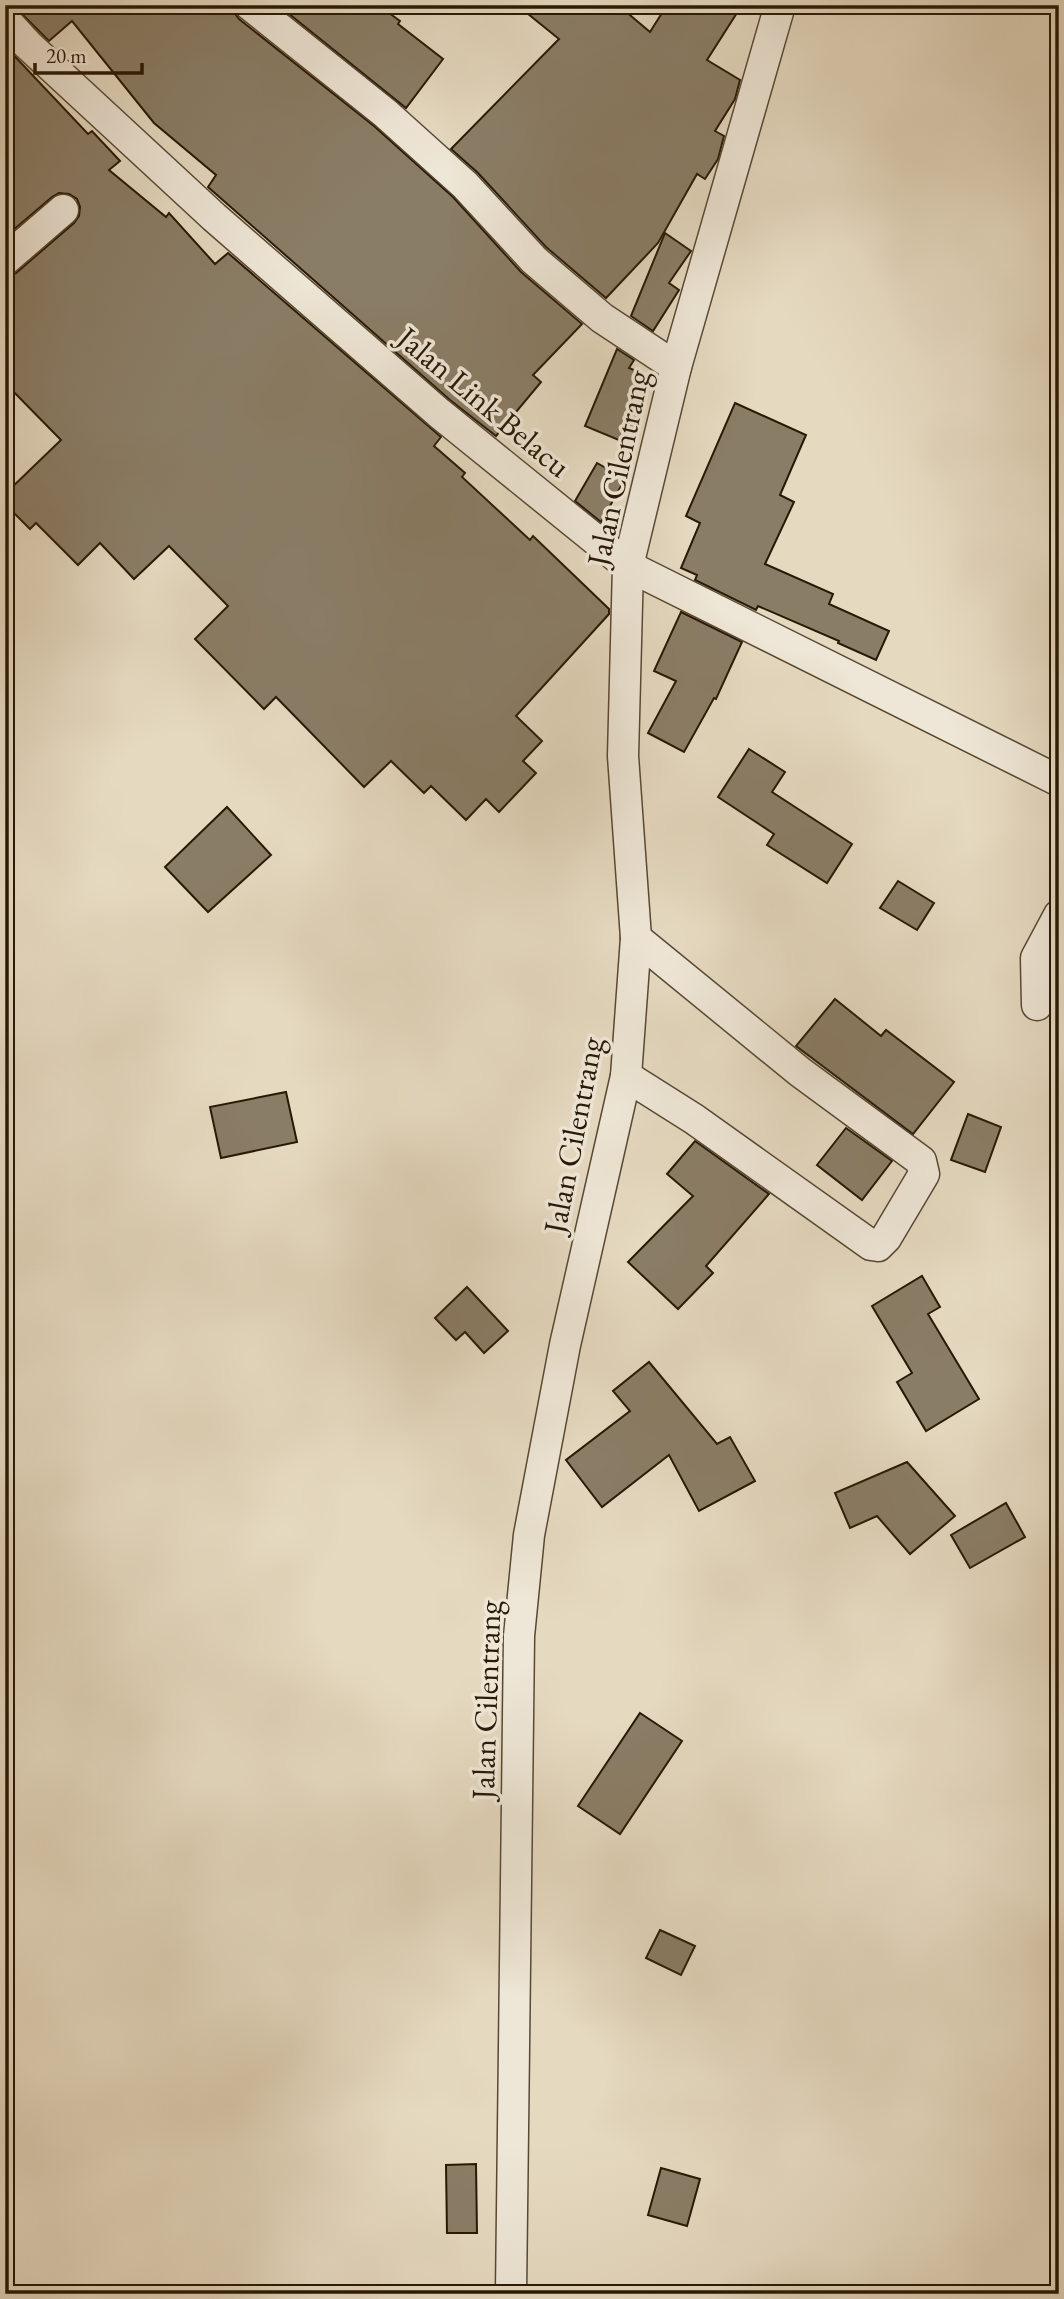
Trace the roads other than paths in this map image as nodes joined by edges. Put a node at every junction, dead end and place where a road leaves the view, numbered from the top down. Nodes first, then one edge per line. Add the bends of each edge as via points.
1 (250, 5) edge
2 (780, 5) edge
3 (5, 20) edge
4 (63, 210) dead end
5 (5, 260) edge
6 (676, 367) junction
7 (628, 566) junction
8 (1059, 781) edge
9 (1059, 915) edge
10 (636, 938) junction
11 (1037, 1005) dead end
12 (626, 1076) junction
13 (511, 2294) edge

1 - 6 street via 385,113 465,185 534,260 602,318
2 - 6 street, Jalan Cilentrang
3 - 7 street, Jalan Link Belacu via 225,226 439,413
4 - 5 street
6 - 7 street, Jalan Cilentrang
7 - 8 street, Jalan Link Belacu
7 - 10 street, Jalan Cilentrang via 623,757
9 - 11 street via 1036,958
10 - 12 street, Jalan Cilentrang
10 - 12 street via 800,1072 921,1161 924,1174 887,1238 878,1246 871,1245
12 - 13 street, Jalan Cilentrang via 562,1358 529,1535 519,1636

